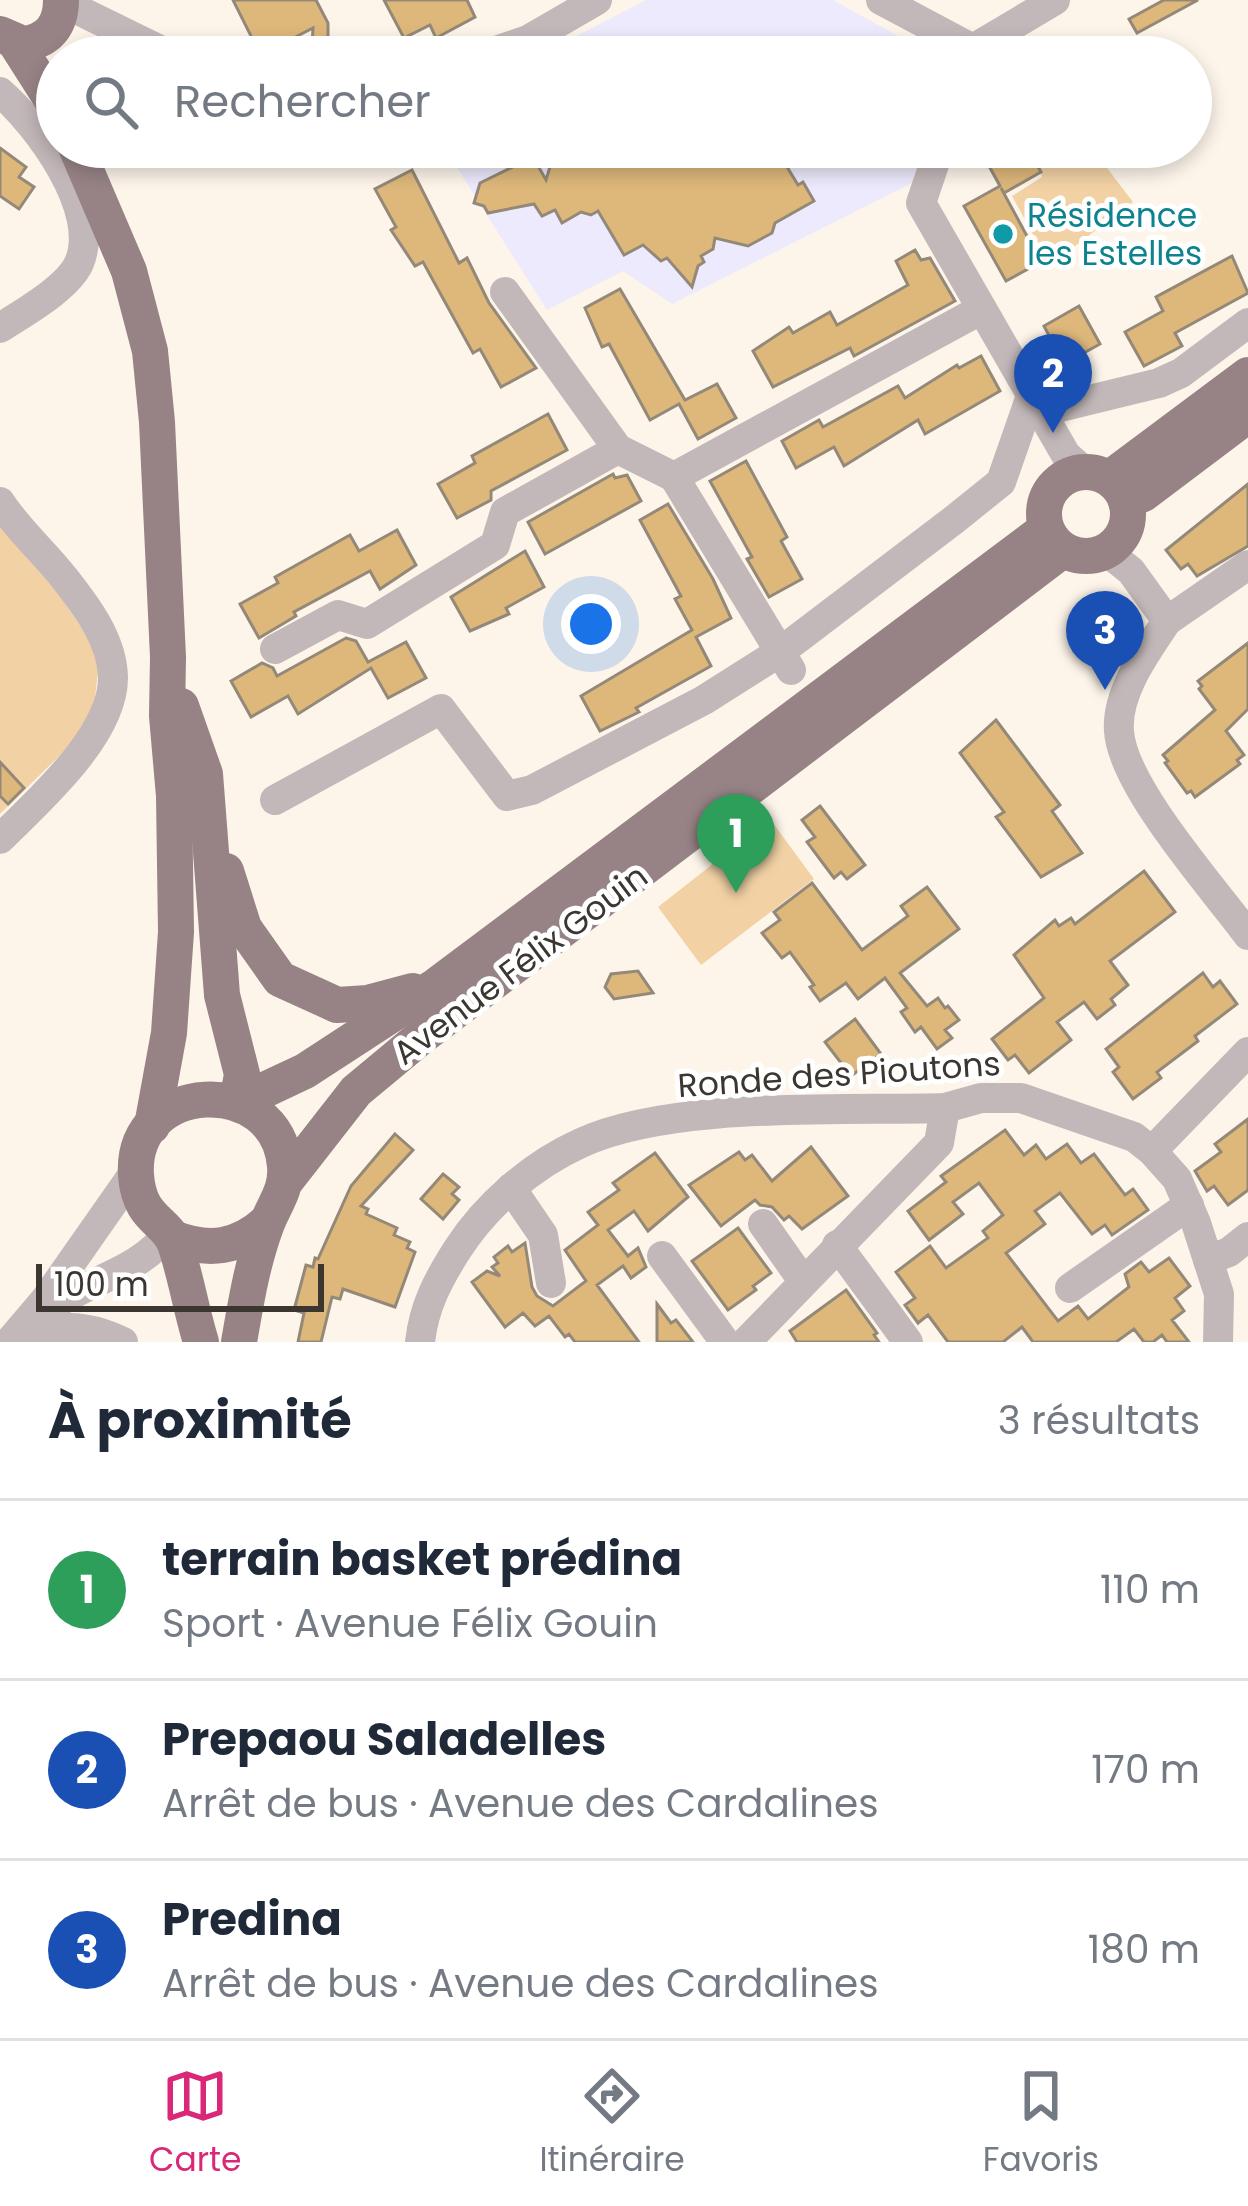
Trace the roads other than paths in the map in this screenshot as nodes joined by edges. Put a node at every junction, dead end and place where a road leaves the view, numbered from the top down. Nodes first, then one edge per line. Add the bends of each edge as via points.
1 (597, 0) edge
2 (881, 0) edge
3 (1055, 0) edge
4 (27, 27) edge
5 (71, 36) edge
6 (535, 36) edge
7 (943, 36) edge
8 (999, 36) edge
9 (0, 92) edge
10 (36, 129) edge
11 (60, 168) edge
12 (85, 168) edge
13 (933, 168) edge
14 (505, 292) dead end
15 (982, 309) junction
16 (1248, 323) edge
17 (0, 328) edge
18 (1248, 375) edge
19 (1036, 404) junction
20 (1248, 415) edge
21 (618, 449) junction
22 (674, 477) junction
23 (0, 502) edge
24 (1101, 505) junction
25 (1054, 540) junction
26 (1248, 565) edge
27 (1167, 621) junction
28 (275, 649) dead end
29 (168, 656) junction
30 (786, 661) junction
31 (275, 800) dead end
32 (210, 822) junction
33 (0, 839) edge
34 (1248, 935) edge
35 (437, 986) junction
36 (1248, 1052) edge
37 (237, 1102) junction
38 (945, 1108) junction
39 (152, 1126) junction
40 (1152, 1150) junction
41 (136, 1170) junction
42 (285, 1182) junction
43 (511, 1188) junction
44 (1189, 1205) junction
45 (267, 1222) junction
46 (763, 1225) dead end
47 (170, 1236) junction
48 (1248, 1238) edge
49 (837, 1245) junction
50 (662, 1256) dead end
51 (1208, 1260) junction
52 (802, 1281) junction
53 (551, 1283) dead end
54 (1070, 1288) dead end
55 (9, 1341) edge
56 (123, 1342) edge
57 (201, 1342) edge
58 (239, 1342) edge
59 (420, 1342) edge
60 (725, 1342) edge
61 (746, 1342) edge
62 (908, 1342) edge
63 (1218, 1342) edge

1 - 6 street
2 - 7 street
3 - 8 street
4 - 5 street
9 - 10 street
11 - 17 street via 84,233 79,265
12 - 29 main road via 129,271 150,351
13 - 15 street via 921,202
14 - 21 street
15 - 19 street
15 - 22 street
16 - 19 street via 1159,383
18 - 24 main road
19 - 24 street
19 - 30 street via 1001,482
20 - 24 main road via 1143,494
21 - 22 street
21 - 28 street via 505,512 495,545 367,624 338,614
22 - 30 street
23 - 33 street via 101,629 113,678 98,731
24 - 25 main road via 1091,556
24 - 25 main road via 1045,502
24 - 27 street
25 - 35 main road, Avenue Félix Gouin
25 - 42 main road, Avenue Félix Gouin via 356,1091
26 - 27 street
27 - 34 street via 1124,697 1118,732 1153,808
29 - 32 main road via 205,774
29 - 39 main road via 176,932
30 - 31 street via 532,790 507,796 441,709
32 - 35 main road via 244,928 280,979 337,1005
32 - 37 main road via 222,995 242,1074
35 - 37 main road, Avenue Félix Gouin via 305,1071
36 - 40 street
37 - 39 main road, Avenue Félix Gouin via 185,1102
37 - 42 main road via 274,1134
38 - 40 street, Ronde des Pioutons via 1021,1098
38 - 43 street, Ronde des Pioutons via 708,1115 622,1129 580,1143
38 - 49 street via 939,1143
39 - 41 main road
40 - 44 street, Ronde des Pioutons
41 - 47 main road via 149,1216
41 - 55 street
42 - 45 main road, Avenue Félix Gouin
43 - 53 street via 543,1235
43 - 59 street, Ronde des Pioutons via 437,1282
44 - 51 street, Ronde des Pioutons
44 - 54 street
45 - 47 main road via 219,1247
45 - 58 main road, Avenue Félix Gouin
46 - 52 street
47 - 55 street via 153,1253 64,1297
47 - 57 main road
48 - 51 street
49 - 52 street
49 - 62 street
50 - 60 street
51 - 63 street, Ronde des Pioutons via 1220,1294
52 - 61 street
55 - 56 street via 92,1327

